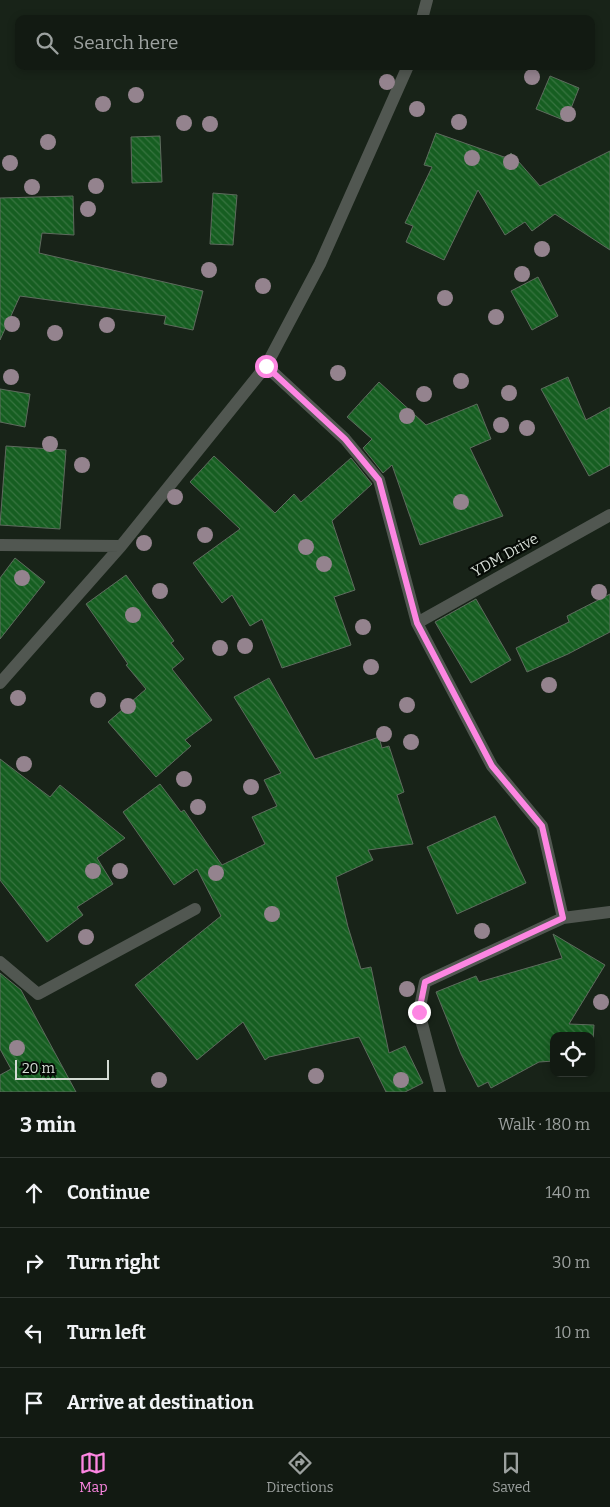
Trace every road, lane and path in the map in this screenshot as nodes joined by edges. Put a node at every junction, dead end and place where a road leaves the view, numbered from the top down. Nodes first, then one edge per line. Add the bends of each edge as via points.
1 (427, 0) edge
2 (423, 15) edge
3 (406, 70) edge
4 (266, 366) junction
5 (610, 515) edge
6 (0, 545) edge
7 (121, 546) junction
8 (417, 623) junction
9 (0, 683) edge
10 (195, 909) dead end
11 (610, 912) edge
12 (563, 918) junction
13 (0, 962) edge
14 (440, 1092) edge

1 - 2 street
3 - 4 street via 320,264
4 - 7 street
4 - 8 street via 345,439 379,480
5 - 8 street, YDM Drive
6 - 7 street
7 - 9 street
8 - 12 street via 492,766 542,826
10 - 13 street via 38,994
11 - 12 street
12 - 14 street via 425,982 419,1012

